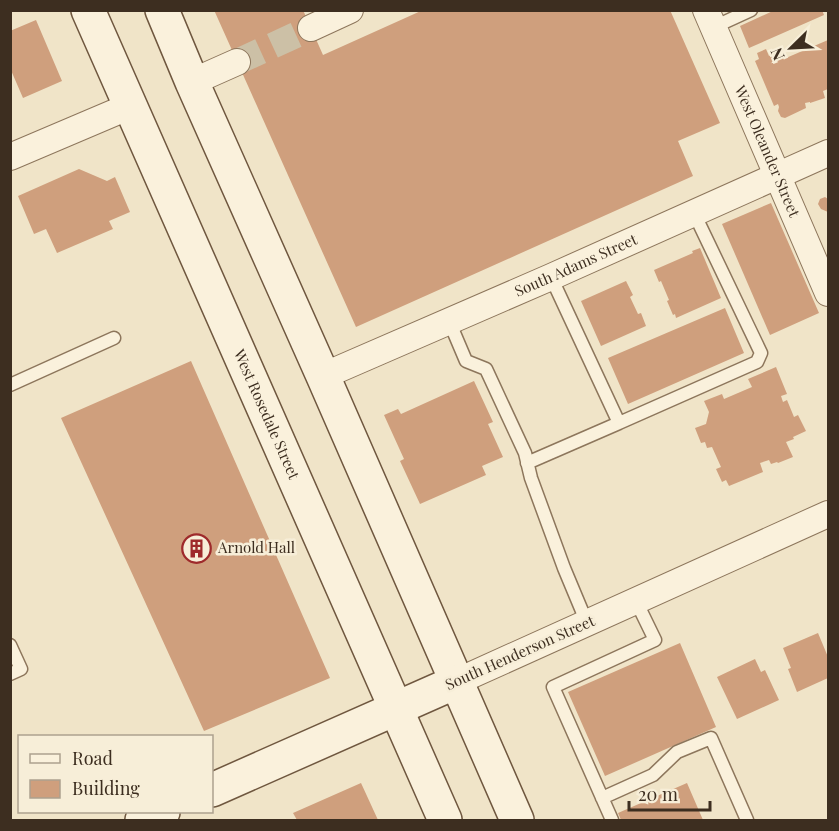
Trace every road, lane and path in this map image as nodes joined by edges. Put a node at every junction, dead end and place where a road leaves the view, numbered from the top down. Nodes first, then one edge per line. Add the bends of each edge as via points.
1 (87, 10) edge
2 (162, 10) edge
3 (350, 10) edge
4 (751, 10) edge
5 (710, 19) edge
6 (310, 28) tunnel mouth
7 (237, 62) tunnel mouth
8 (192, 82) junction
9 (130, 106) junction
10 (828, 153) edge
11 (10, 157) edge
12 (777, 176) junction
13 (694, 213) junction
14 (551, 277) junction
15 (828, 293) edge
16 (449, 321) junction
17 (114, 338) dead end
18 (323, 376) junction
19 (10, 385) edge
20 (619, 423) junction
21 (527, 463) junction
22 (828, 514) edge
23 (636, 601) junction
24 (587, 623) junction
25 (10, 645) edge
26 (10, 674) edge
27 (456, 682) junction
28 (397, 708) junction
29 (213, 790) edge
30 (602, 798) junction
31 (160, 813) edge
32 (142, 820) edge
33 (446, 820) edge
34 (517, 820) edge
35 (612, 820) edge
36 (747, 820) edge

1 - 9 main road, West Rosedale Street
2 - 8 main road
3 - 6 street
4 - 5 lane
5 - 12 street, West Oleander Street
7 - 8 street
8 - 18 main road
9 - 11 street
9 - 28 main road, West Rosedale Street
10 - 12 street, South Adams Street
12 - 13 street, South Adams Street
12 - 15 street, West Oleander Street
13 - 14 street, South Adams Street
13 - 20 lane via 761,353 757,362
14 - 16 street, South Adams Street
14 - 20 lane
16 - 18 street, South Adams Street
16 - 21 lane via 466,361 486,369
17 - 19 lane
18 - 27 main road
20 - 21 lane
21 - 24 lane
22 - 23 street, South Henderson Street
23 - 24 street, South Henderson Street
23 - 30 lane via 656,640 553,687
24 - 27 street, South Henderson Street
25 - 26 lane via 21,669
27 - 28 main road, South Henderson Street
27 - 34 main road
28 - 29 main road, South Henderson Street
28 - 33 main road, West Rosedale Street
30 - 35 lane
30 - 36 lane via 653,775 677,752 711,738
31 - 32 main road

